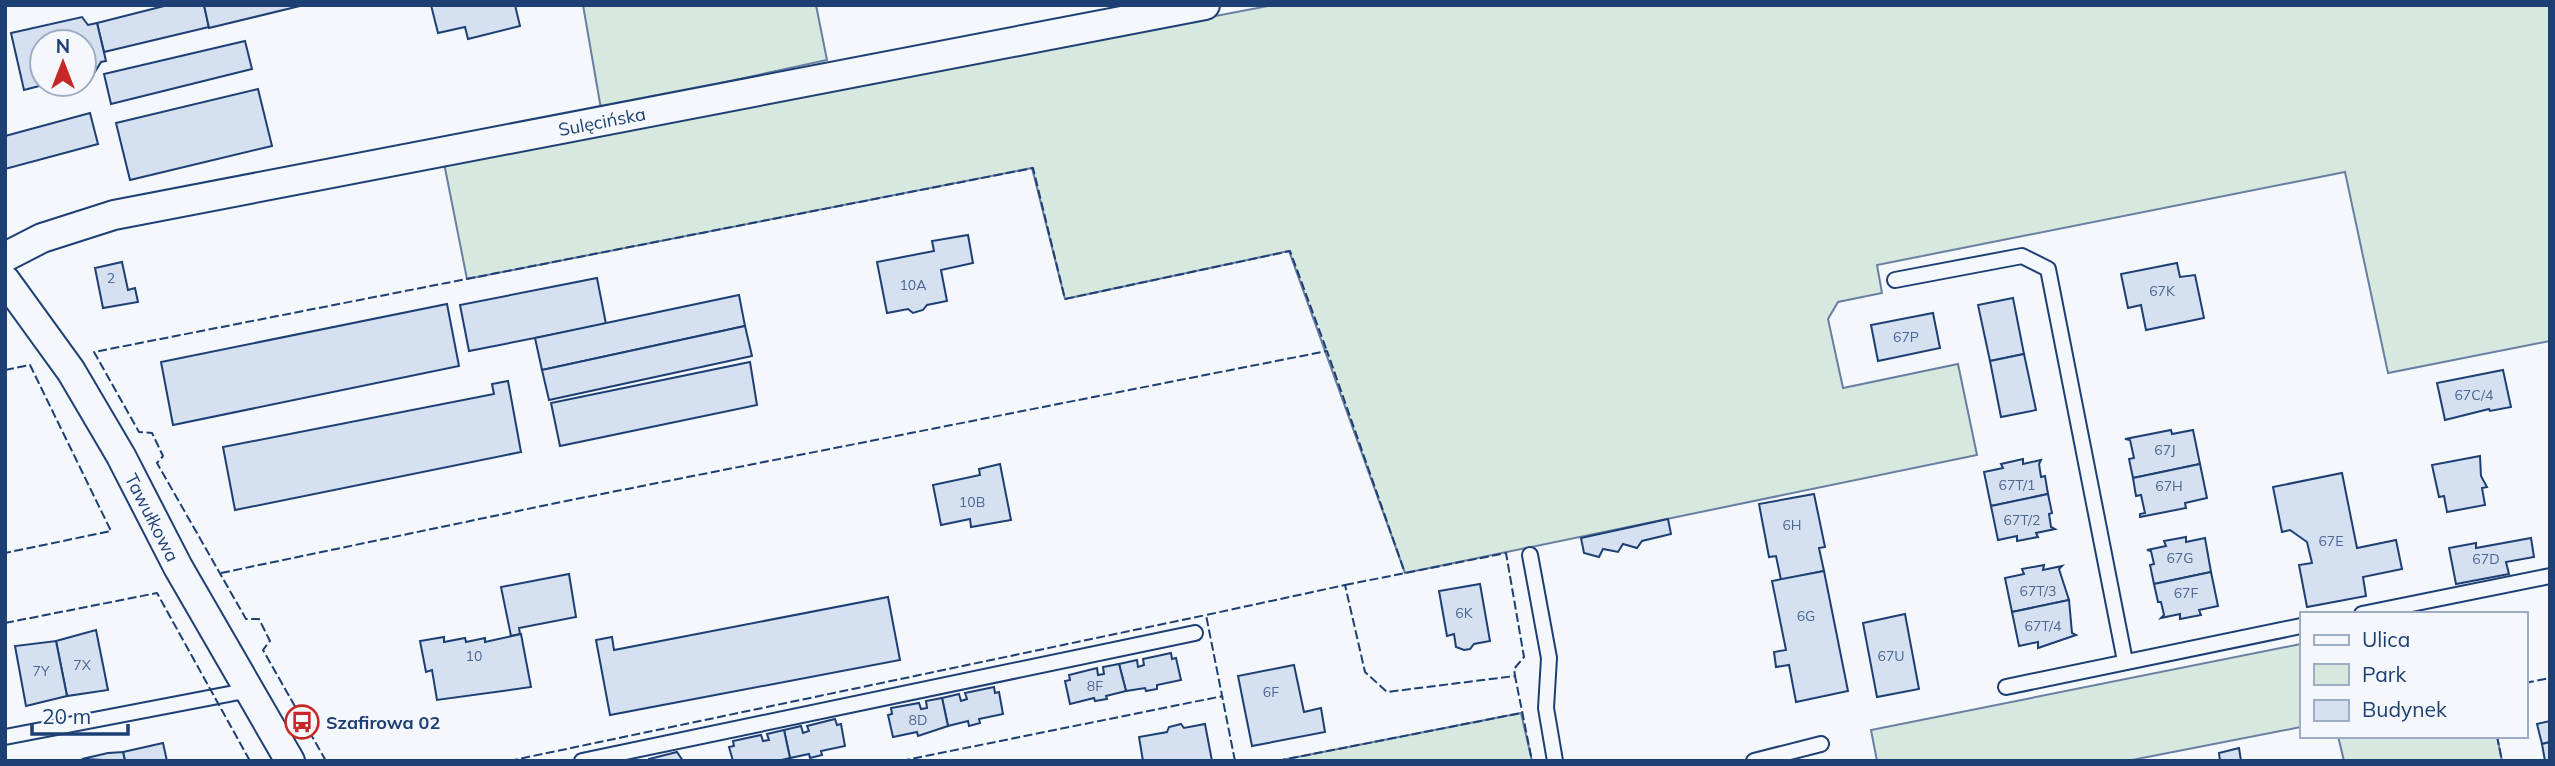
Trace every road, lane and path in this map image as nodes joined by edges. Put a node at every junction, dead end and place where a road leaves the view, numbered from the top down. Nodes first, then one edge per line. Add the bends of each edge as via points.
1 (1205, 5) edge
2 (5, 257) edge
3 (5, 280) edge
4 (1895, 280) dead end
5 (1530, 555) dead end
6 (2550, 576) edge
7 (2372, 612) edge
8 (2300, 626) edge
9 (1195, 633) dead end
10 (2125, 661) junction
11 (2006, 687) dead end
12 (250, 690) junction
13 (5, 737) edge
14 (1821, 744) dead end
15 (290, 761) edge
16 (582, 761) edge
17 (1555, 761) edge
18 (1754, 761) edge

1 - 2 street, Sulęcińska via 114,215 42,238
3 - 12 street, Tawułkowa via 71,371
4 - 10 lane via 2022,256 2048,269
5 - 17 lane via 1549,658 1546,708
6 - 7 lane
8 - 10 lane
9 - 16 lane
10 - 11 lane
12 - 13 lane
12 - 15 street, Tawułkowa
14 - 18 lane

